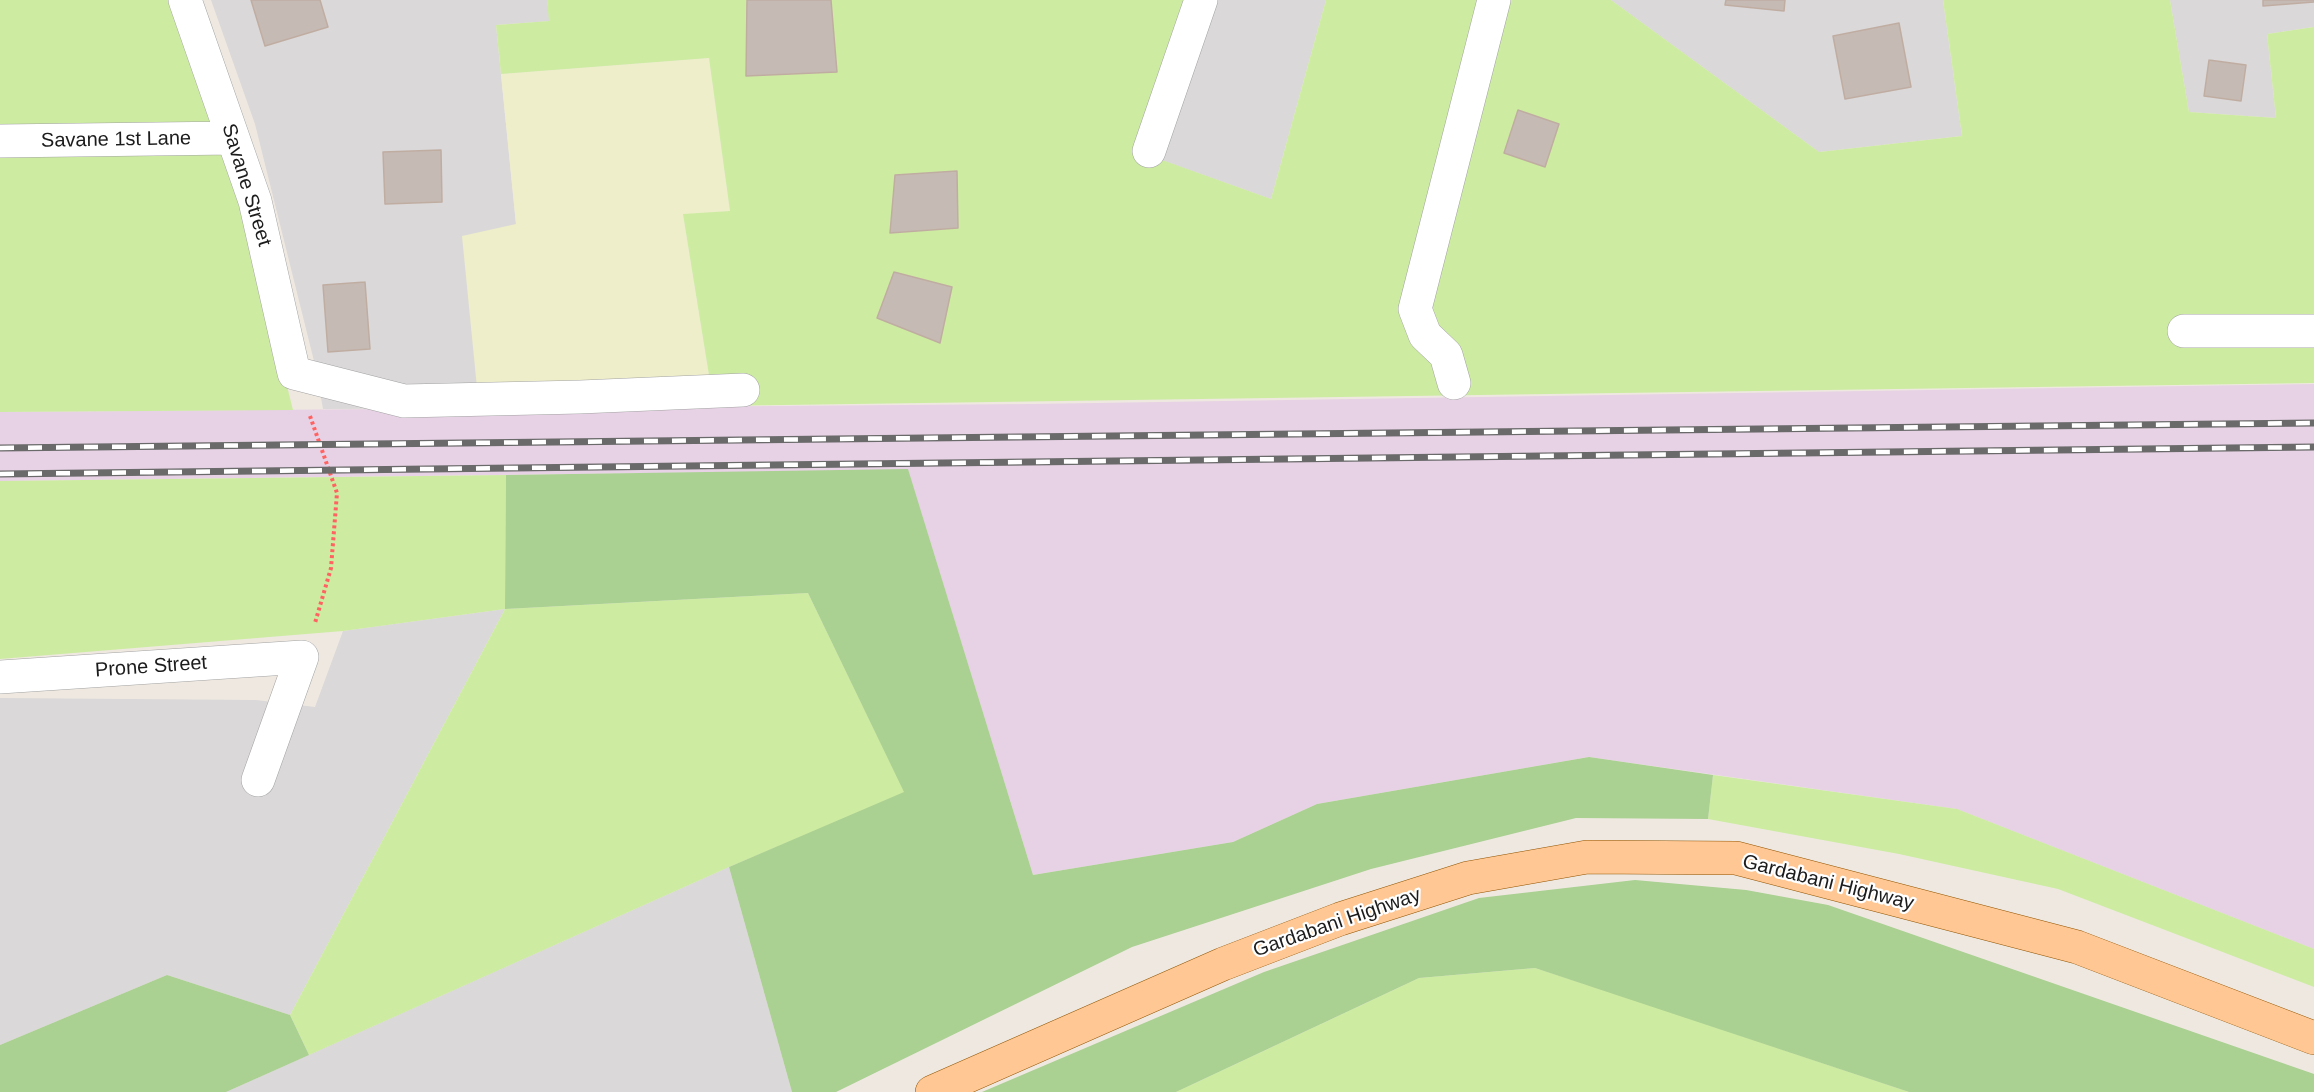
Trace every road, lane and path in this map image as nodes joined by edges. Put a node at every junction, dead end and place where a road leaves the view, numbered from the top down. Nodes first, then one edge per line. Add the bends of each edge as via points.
1 (184, 0) edge
2 (1201, 0) edge
3 (1494, 0) edge
4 (233, 138) junction
5 (0, 141) edge
6 (1149, 151) dead end
7 (2184, 330) dead end
8 (2314, 331) edge
9 (294, 373) junction
10 (1454, 383) dead end
11 (743, 390) dead end
12 (302, 657) junction
13 (0, 677) edge
14 (258, 780) dead end
15 (2314, 1038) edge
16 (932, 1092) edge

1 - 4 street, Savane Street
2 - 6 street
3 - 10 street via 1415,309 1425,335 1446,355
4 - 5 street, Savane 1st Lane
4 - 9 street, Savane Street via 255,201
7 - 8 street
9 - 11 street via 404,401
9 - 12 path via 337,493 331,568
12 - 13 street, Prone Street
12 - 14 street
15 - 16 main road, Gardabani Highway via 2077,947 1736,858 1587,857 1468,878 1340,919 1223,964

